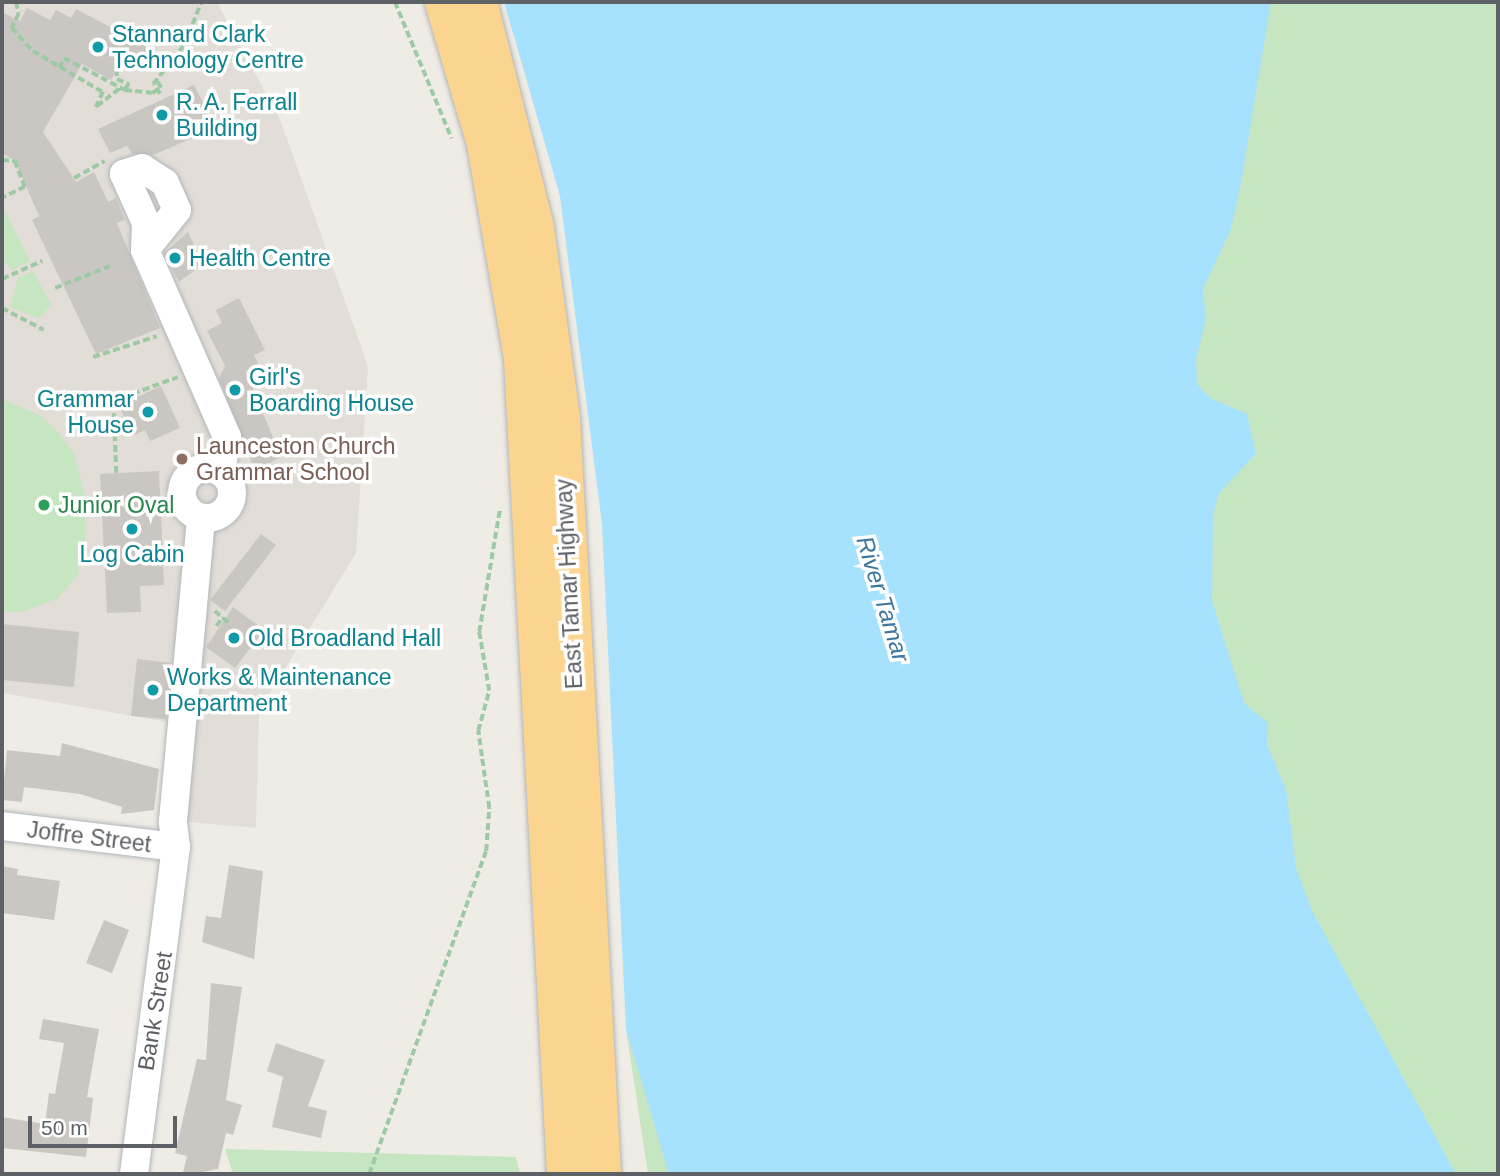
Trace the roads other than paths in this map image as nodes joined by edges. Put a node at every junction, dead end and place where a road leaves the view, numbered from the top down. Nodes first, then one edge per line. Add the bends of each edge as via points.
1 (444, 2) edge
2 (478, 2) edge
3 (145, 250) dead end
4 (2, 826) edge
5 (176, 847) junction
6 (134, 1174) edge
7 (566, 1174) edge
8 (602, 1174) edge

1 - 7 highway, East Tamar Highway via 471,147 526,386
2 - 8 highway, East Tamar Highway via 535,228 561,419 590,1037
3 - 5 street, Bank Street via 227,437 221,472 233,491 229,507 201,518 173,821
4 - 5 street, Joffre Street
5 - 6 street, Bank Street

